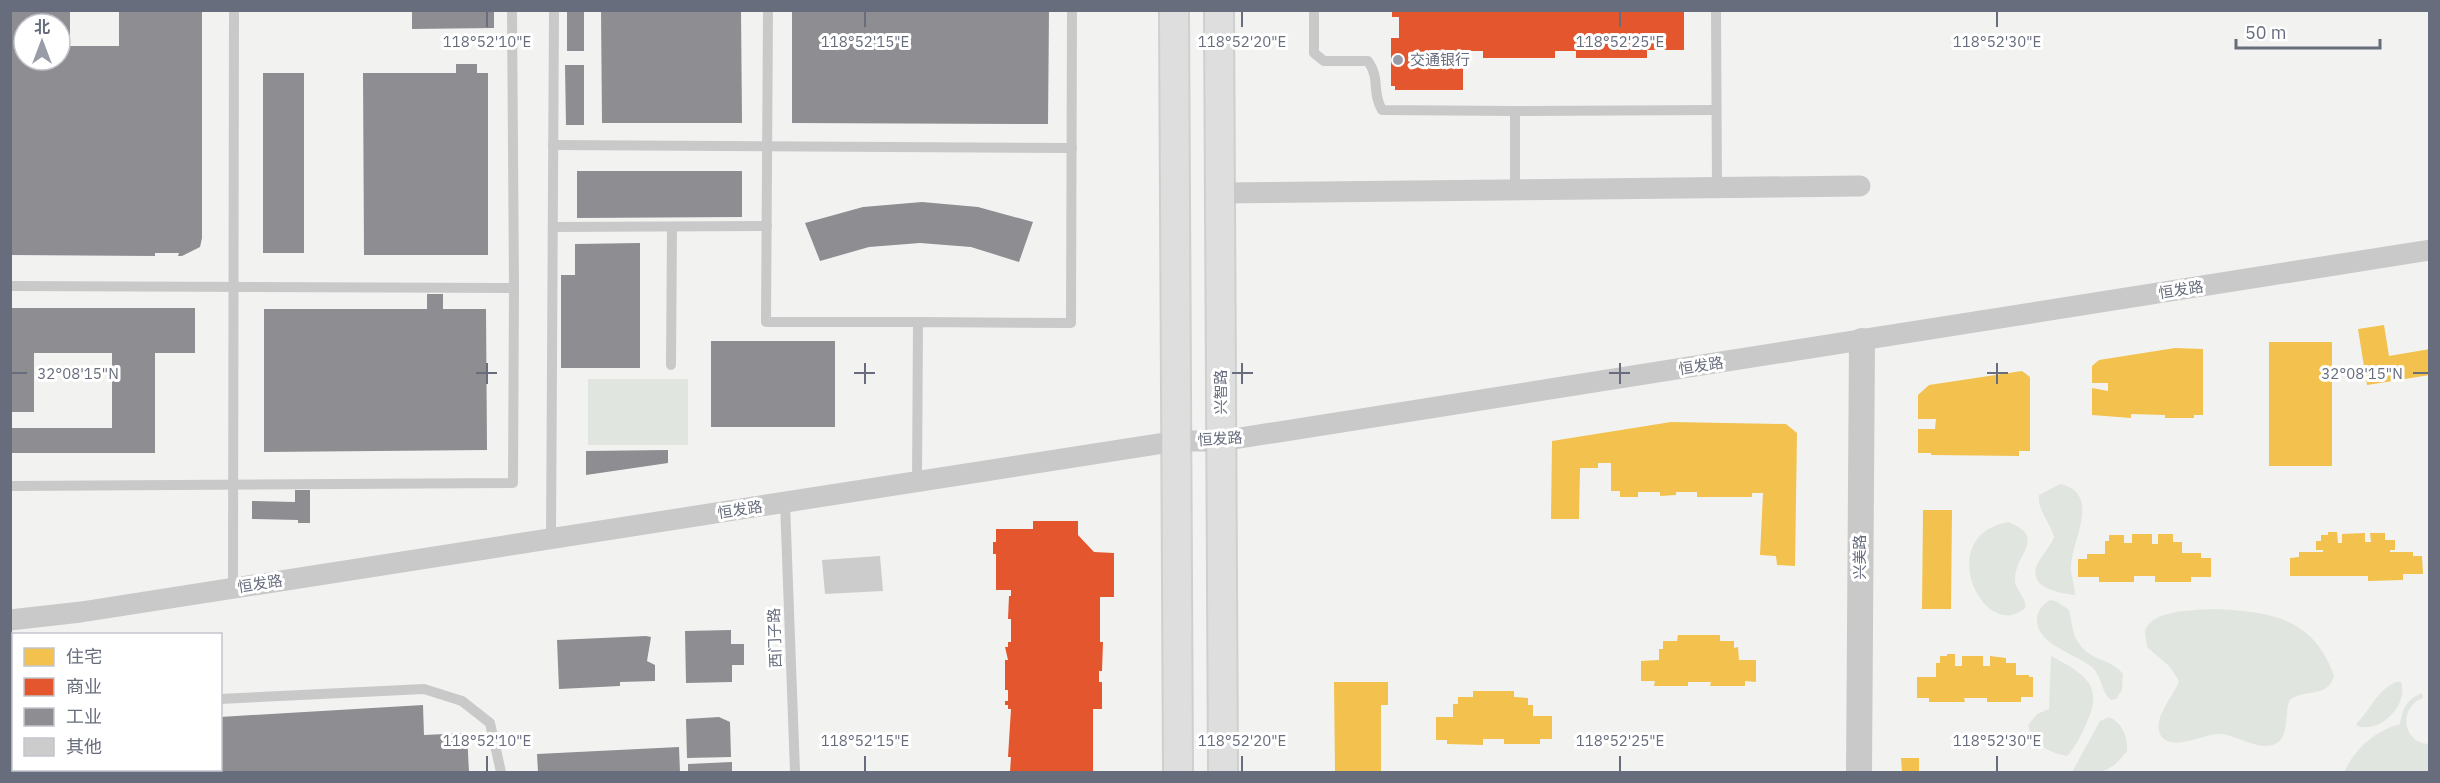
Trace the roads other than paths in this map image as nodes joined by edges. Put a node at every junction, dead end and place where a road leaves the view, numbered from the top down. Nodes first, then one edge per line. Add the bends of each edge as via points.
1 (234, 10) edge
2 (512, 10) edge
3 (554, 10) edge
4 (768, 10) edge
5 (1072, 10) edge
6 (1174, 10) edge
7 (1219, 10) edge
8 (1314, 10) edge
9 (1716, 10) edge
10 (1716, 110) junction
11 (1515, 111) junction
12 (553, 145) junction
13 (767, 146) junction
14 (1072, 148) junction
15 (1860, 186) dead end
16 (1717, 188) junction
17 (1515, 190) junction
18 (1220, 193) junction
19 (767, 226) junction
20 (553, 227) junction
21 (672, 227) junction
22 (2430, 250) edge
23 (10, 286) edge
24 (233, 288) junction
25 (514, 288) junction
26 (918, 322) junction
27 (1862, 341) junction
28 (671, 365) dead end
29 (1177, 441) junction
30 (1221, 441) junction
31 (917, 481) junction
32 (233, 484) junction
33 (10, 486) edge
34 (785, 503) junction
35 (551, 539) junction
36 (233, 589) junction
37 (10, 620) edge
38 (222, 699) edge
39 (501, 772) edge
40 (795, 772) edge
41 (1179, 772) edge
42 (1223, 772) edge
43 (1859, 772) edge

1 - 24 lane
2 - 25 lane
3 - 12 lane
4 - 13 lane
5 - 14 lane
6 - 29 main road
7 - 18 main road, 兴智路
8 - 11 lane via 1314,53 1324,61 1368,61 1376,72 1376,99 1382,110
9 - 10 lane
10 - 11 lane
10 - 16 lane
11 - 17 lane
12 - 13 lane
12 - 20 lane
13 - 14 lane
13 - 19 lane
14 - 26 lane via 1071,323
15 - 16 street
16 - 17 street
17 - 18 street
18 - 30 main road, 兴智路
19 - 21 lane
19 - 26 lane via 766,322
20 - 21 lane
20 - 35 lane
21 - 28 lane
22 - 27 street, 恒发路
23 - 24 lane
24 - 25 lane
24 - 32 lane
25 - 32 lane via 513,483
26 - 31 lane
27 - 30 street, 恒发路
27 - 43 street, 兴美路
29 - 30 street, 恒发路
29 - 31 street, 恒发路
29 - 41 main road
30 - 42 main road, 兴智路
31 - 34 street, 恒发路
32 - 33 lane
32 - 36 lane
34 - 35 street, 恒发路
34 - 40 lane, 西门子路
35 - 36 street, 恒发路
36 - 37 street, 恒发路
38 - 39 lane via 424,689 462,700 490,723

